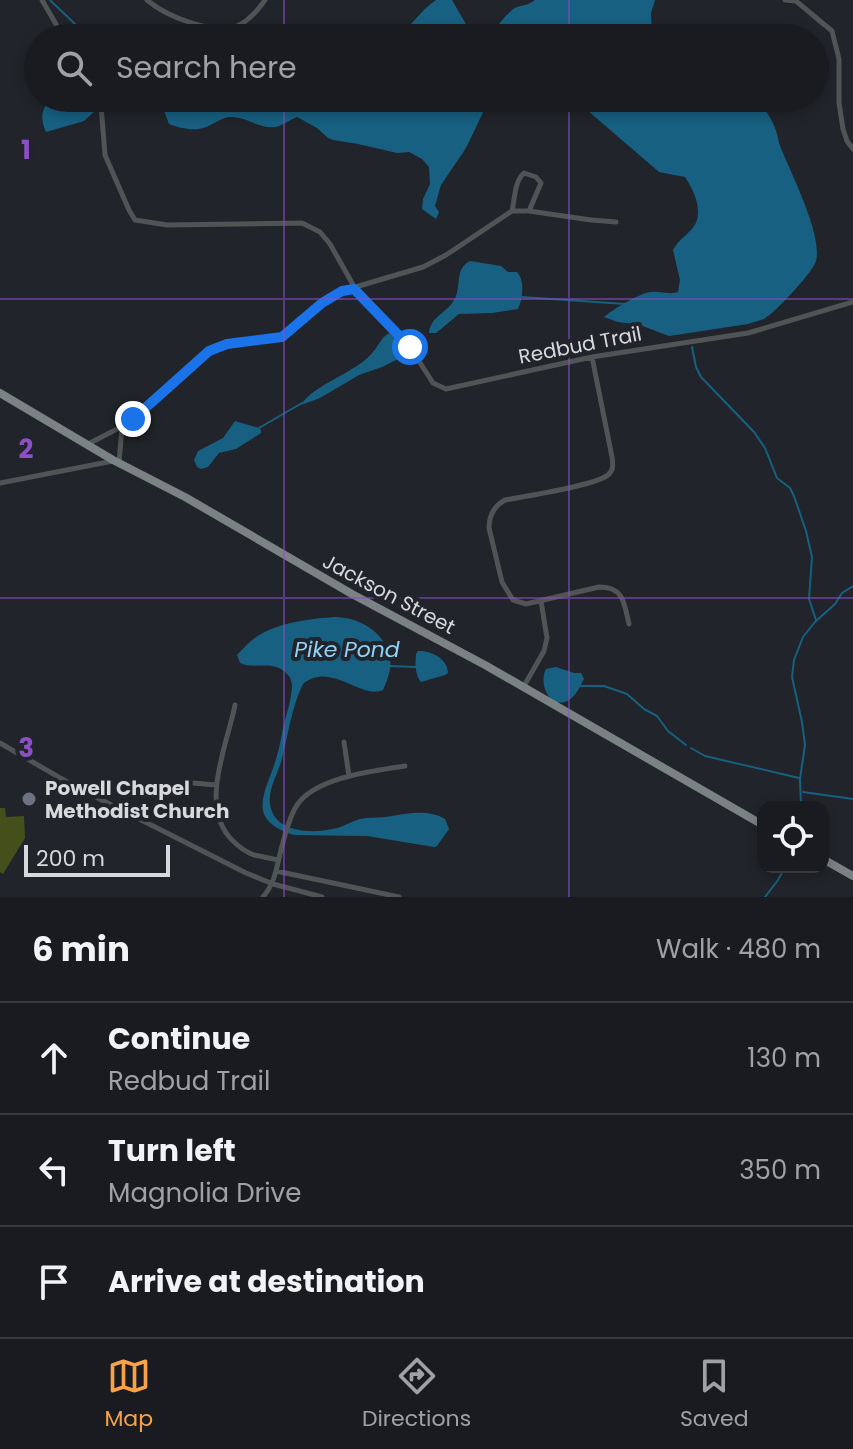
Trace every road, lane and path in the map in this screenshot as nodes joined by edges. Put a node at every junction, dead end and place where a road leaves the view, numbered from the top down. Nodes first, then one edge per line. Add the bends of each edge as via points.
1 (42, 0) edge
2 (147, 0) edge
3 (265, 0) edge
4 (785, 0) edge
5 (796, 0) edge
6 (56, 24) edge
7 (199, 24) edge
8 (241, 24) edge
9 (824, 24) edge
10 (829, 28) edge
11 (102, 112) edge
12 (853, 149) edge
13 (512, 211) junction
14 (529, 211) junction
15 (616, 222) dead end
16 (354, 289) junction
17 (853, 302) edge
18 (592, 357) junction
19 (0, 393) edge
20 (123, 426) junction
21 (86, 444) junction
22 (116, 462) junction
23 (0, 483) edge
24 (541, 601) junction
25 (629, 624) dead end
26 (523, 687) junction
27 (235, 705) dead end
28 (344, 742) dead end
29 (0, 743) edge
30 (405, 766) dead end
31 (349, 776) junction
32 (193, 783) dead end
33 (216, 785) junction
34 (757, 822) edge
35 (278, 860) junction
36 (829, 862) edge
37 (276, 871) junction
38 (853, 876) edge
39 (273, 884) junction
40 (263, 897) edge
41 (322, 897) edge
42 (399, 897) edge

1 - 6 street
2 - 7 street
3 - 8 street
4 - 5 street
5 - 9 street
10 - 12 street via 839,59 843,129
11 - 16 street via 105,155 135,220 167,225 302,223 330,244
13 - 14 street
13 - 14 street via 524,173 541,183
13 - 16 street via 423,267
14 - 15 street
16 - 18 street, Redbud Trail via 410,347 433,383 446,389
16 - 20 street via 322,303 282,337 209,351
17 - 18 street, Redbud Trail via 748,333
18 - 24 street via 612,457 609,475 505,500 489,521 509,595 519,603
19 - 21 main road, Jackson Street
20 - 21 street
20 - 22 street
21 - 22 main road, Jackson Street
22 - 23 street
22 - 26 main road, Jackson Street
24 - 25 street via 611,587 624,602
24 - 26 street via 547,638
26 - 34 main road, Jackson Street
27 - 33 street
28 - 31 street
29 - 39 street via 74,786
30 - 31 street
31 - 35 street via 303,798 289,820
32 - 33 street
33 - 35 street via 225,833 242,849
35 - 37 street
36 - 38 main road
37 - 39 street
37 - 42 street
39 - 40 street
39 - 41 street

